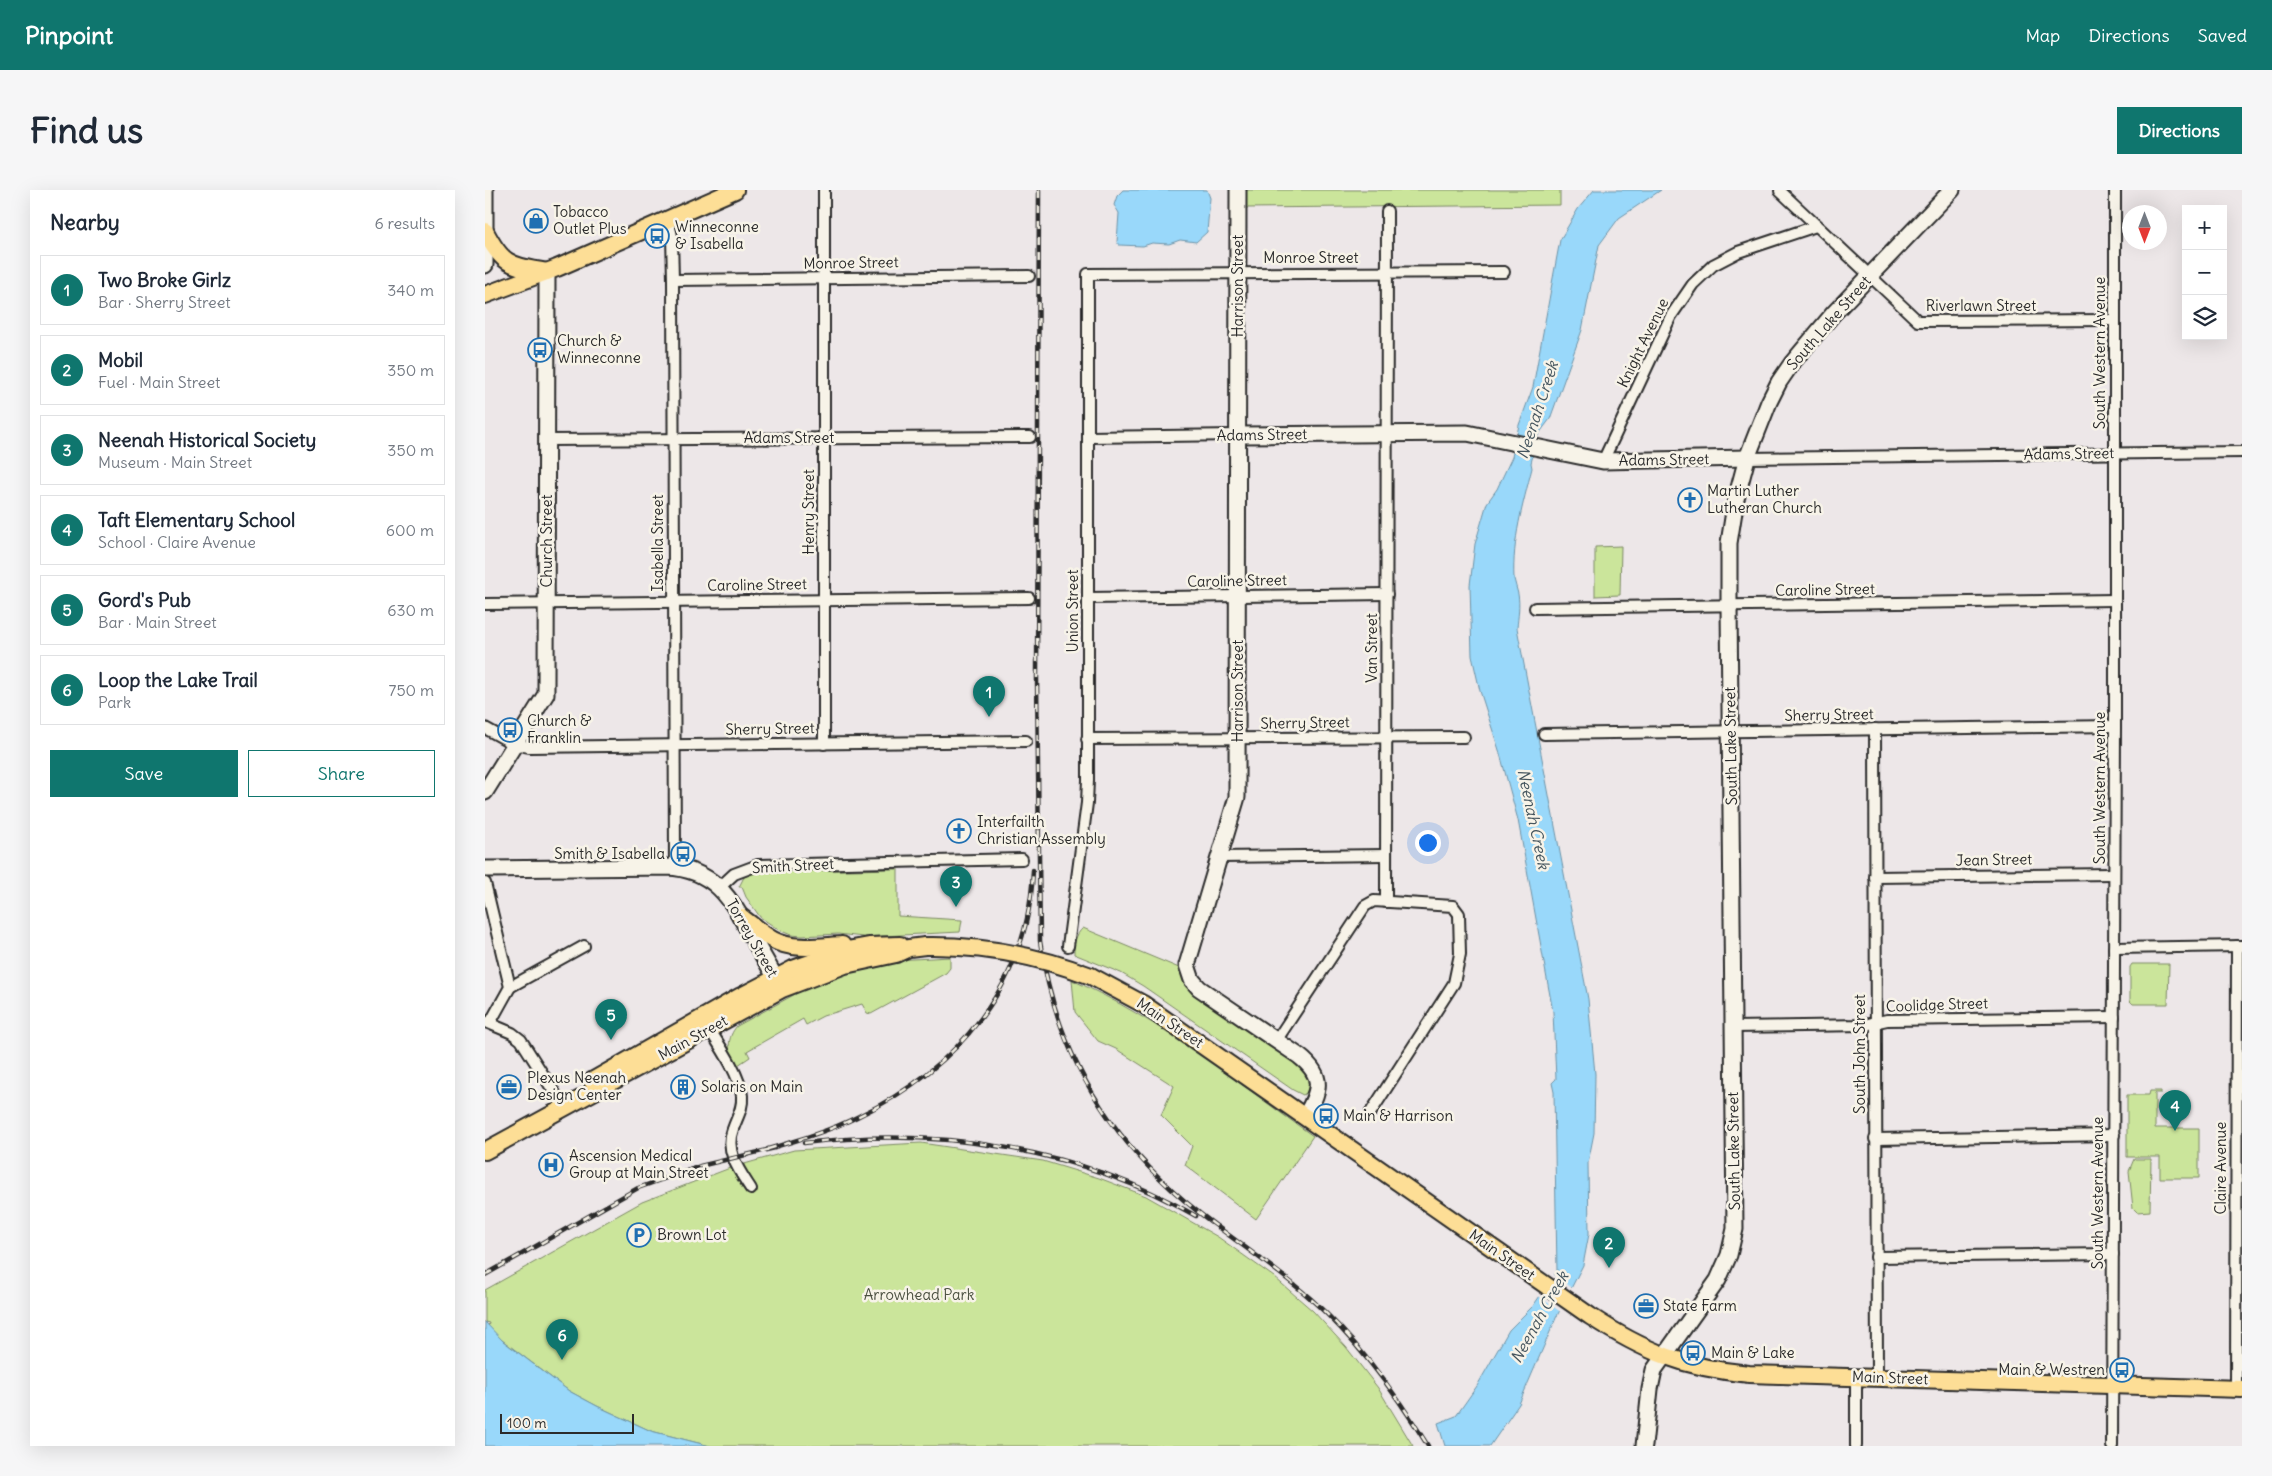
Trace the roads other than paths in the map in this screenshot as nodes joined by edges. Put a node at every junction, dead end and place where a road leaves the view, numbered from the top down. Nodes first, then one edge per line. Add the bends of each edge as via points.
1 (485, 190) edge
2 (735, 190) edge
3 (824, 190) edge
4 (1237, 190) edge
5 (1952, 190) edge
6 (2115, 190) edge
7 (1780, 191) edge
8 (1387, 211) dead end
9 (668, 220) junction
10 (1817, 226) junction
11 (485, 231) edge
12 (485, 265) edge
13 (547, 272) junction
14 (1504, 272) dead end
15 (1387, 273) junction
16 (1088, 274) joint
17 (1238, 274) junction
18 (1029, 276) dead end
19 (1869, 276) junction
20 (824, 278) junction
21 (673, 280) junction
22 (485, 295) edge
23 (2115, 320) junction
24 (1387, 434) junction
25 (1238, 435) junction
26 (1030, 437) dead end
27 (1088, 437) junction
28 (824, 438) junction
29 (673, 439) junction
30 (547, 440) junction
31 (2242, 452) edge
32 (2115, 453) junction
33 (1747, 458) junction
34 (1603, 461) junction
35 (1387, 594) junction
36 (1238, 596) junction
37 (1029, 598) dead end
38 (1088, 598) junction
39 (824, 600) junction
40 (2115, 600) junction
41 (673, 601) junction
42 (547, 603) junction
43 (485, 604) edge
44 (1729, 606) junction
45 (1535, 608) dead end
46 (2115, 726) junction
47 (485, 728) edge
48 (1875, 729) junction
49 (1731, 731) junction
50 (1544, 734) dead end
51 (1464, 737) dead end
52 (1386, 738) junction
53 (1087, 739) junction
54 (1238, 739) junction
55 (1026, 741) dead end
56 (514, 744) junction
57 (824, 744) junction
58 (674, 745) junction
59 (485, 792) edge
60 (1386, 855) junction
61 (1220, 857) junction
62 (1022, 859) dead end
63 (675, 867) junction
64 (485, 869) edge
65 (2115, 874) junction
66 (1875, 877) junction
67 (485, 883) edge
68 (720, 888) junction
69 (1386, 902) junction
70 (741, 917) junction
71 (584, 946) dead end
72 (1068, 946) dead end
73 (2239, 946) edge
74 (862, 947) junction
75 (917, 947) junction
76 (2114, 948) junction
77 (778, 983) junction
78 (510, 986) junction
79 (2114, 1017) junction
80 (488, 1022) edge
81 (1875, 1023) junction
82 (706, 1024) junction
83 (1732, 1027) junction
84 (1276, 1041) junction
85 (563, 1104) junction
86 (1371, 1112) dead end
87 (1305, 1117) junction
88 (2114, 1135) junction
89 (485, 1139) edge
90 (1875, 1139) junction
91 (485, 1152) edge
92 (751, 1189) dead end
93 (2113, 1254) junction
94 (1876, 1257) junction
95 (1663, 1357) junction
96 (1857, 1377) junction
97 (1877, 1378) junction
98 (2112, 1386) junction
99 (2239, 1389) edge
100 (1644, 1446) edge
101 (1856, 1446) edge
102 (2112, 1446) edge

1 - 11 street
2 - 9 main road
3 - 20 street, Henry Street
4 - 17 street, Harrison Street
5 - 19 street, South Lake Street
6 - 23 street, South Western Avenue
7 - 10 street, Riverlawn Street
8 - 15 street, Van Street
9 - 13 main road
9 - 21 street, Isabella Street via 672,236
10 - 19 street, Riverlawn Street
10 - 34 street, Knight Avenue via 1738,252 1713,265 1693,284 1671,316
11 - 12 street
11 - 13 main road via 495,250 509,263
13 - 22 main road
13 - 30 street, Church Street
14 - 15 street, Monroe Street
15 - 17 street, Monroe Street
15 - 24 street, Van Street
16 - 17 street, Monroe Street
16 - 27 street, Union Street
17 - 25 street, Harrison Street
18 - 20 street, Monroe Street
19 - 23 street, Riverlawn Street via 1914,319 1923,323
19 - 33 street, South Lake Street via 1792,363 1769,402
20 - 21 street, Monroe Street
20 - 28 street, Henry Street
21 - 29 street, Isabella Street
23 - 32 street, South Western Avenue
24 - 25 street, Adams Street
24 - 34 street, Adams Street via 1467,433
24 - 35 street, Van Street
25 - 27 street, Adams Street
25 - 36 street, Harrison Street
26 - 28 street, Adams Street
27 - 38 street, Union Street
28 - 29 street, Adams Street
28 - 39 street, Henry Street
29 - 30 street, Adams Street
29 - 41 street, Isabella Street
30 - 42 street, Church Street
31 - 32 street, Adams Street
32 - 33 street, Adams Street
32 - 40 street, South Western Avenue
33 - 34 street, Adams Street
33 - 44 street, South Lake Street via 1731,524
35 - 36 street, Caroline Street
35 - 52 street, Van Street
36 - 38 street, Caroline Street
36 - 54 street, Harrison Street
37 - 39 street, Caroline Street
38 - 53 street, Union Street
39 - 41 street, Caroline Street
39 - 57 street, Henry Street
40 - 44 street, Caroline Street
40 - 46 street, South Western Avenue
41 - 42 street, Caroline Street
41 - 58 street, Isabella Street
42 - 43 street, Caroline Street
42 - 56 street, Church Street via 546,694
44 - 45 street, Caroline Street
44 - 49 street, South Lake Street
46 - 48 street, Sherry Street
46 - 65 street, South Western Avenue
47 - 56 street
48 - 49 street, Sherry Street
48 - 66 street, South John Street
49 - 50 street, Sherry Street
49 - 83 street, South Lake Street
51 - 52 street, Sherry Street
52 - 54 street, Sherry Street
52 - 60 street, Van Street
53 - 54 street, Sherry Street
53 - 72 street, Union Street via 1087,803
54 - 61 street, Harrison Street via 1237,797
55 - 57 street, Sherry Street
56 - 58 street, Sherry Street via 529,748
56 - 59 street, Church Street
57 - 58 street, Sherry Street
58 - 63 street, Isabella Street
60 - 61 street
60 - 69 street, Van Street
61 - 84 street, Harrison Street via 1187,959 1188,972 1199,988
62 - 68 street, Smith Street via 758,865 734,874
63 - 64 street
63 - 68 street via 701,874
65 - 66 street, Jean Street
65 - 76 street, South Western Avenue
66 - 81 street, South John Street
67 - 78 street
68 - 70 street, Torrey Street
69 - 84 street via 1365,906
69 - 86 street via 1452,905 1459,914 1460,954 1454,983
70 - 74 main road via 772,939 788,945
70 - 77 street, Torrey Street
71 - 78 street
73 - 76 street
73 - 99 street, Claire Avenue
74 - 75 main road, Main Street via 895,944
74 - 77 main road, Main Street via 815,960
75 - 77 main road, Main Street
75 - 87 main road, Main Street, bridge via 975,947 1007,951 1091,976 1143,1004
76 - 79 street, South Western Avenue
77 - 82 main road, Main Street
78 - 80 street
79 - 81 street, Coolidge Street
79 - 88 street, South Western Avenue
80 - 85 street via 521,1040
81 - 83 street, Coolidge Street
81 - 90 street, South John Street
82 - 85 main road, Main Street
82 - 92 street via 740,1084 741,1107 731,1145 735,1163
83 - 95 street, South Lake Street via 1733,1242 1718,1280
84 - 87 street, Harrison Street via 1308,1063 1316,1074 1317,1091
85 - 89 main road, Main Street
85 - 91 main road, Main Street
87 - 95 main road, Main Street via 1544,1284 1630,1341
88 - 90 street
88 - 93 street, South Western Avenue
90 - 94 street, South John Street
93 - 94 street
93 - 98 street, South Western Avenue
94 - 97 street, South John Street
95 - 96 main road, Main Street via 1730,1372
95 - 100 street, South Lake Street via 1652,1380
96 - 97 main road, Main Street
96 - 101 street
97 - 98 main road, Main Street
98 - 99 main road, Main Street
98 - 102 street, South Western Avenue

